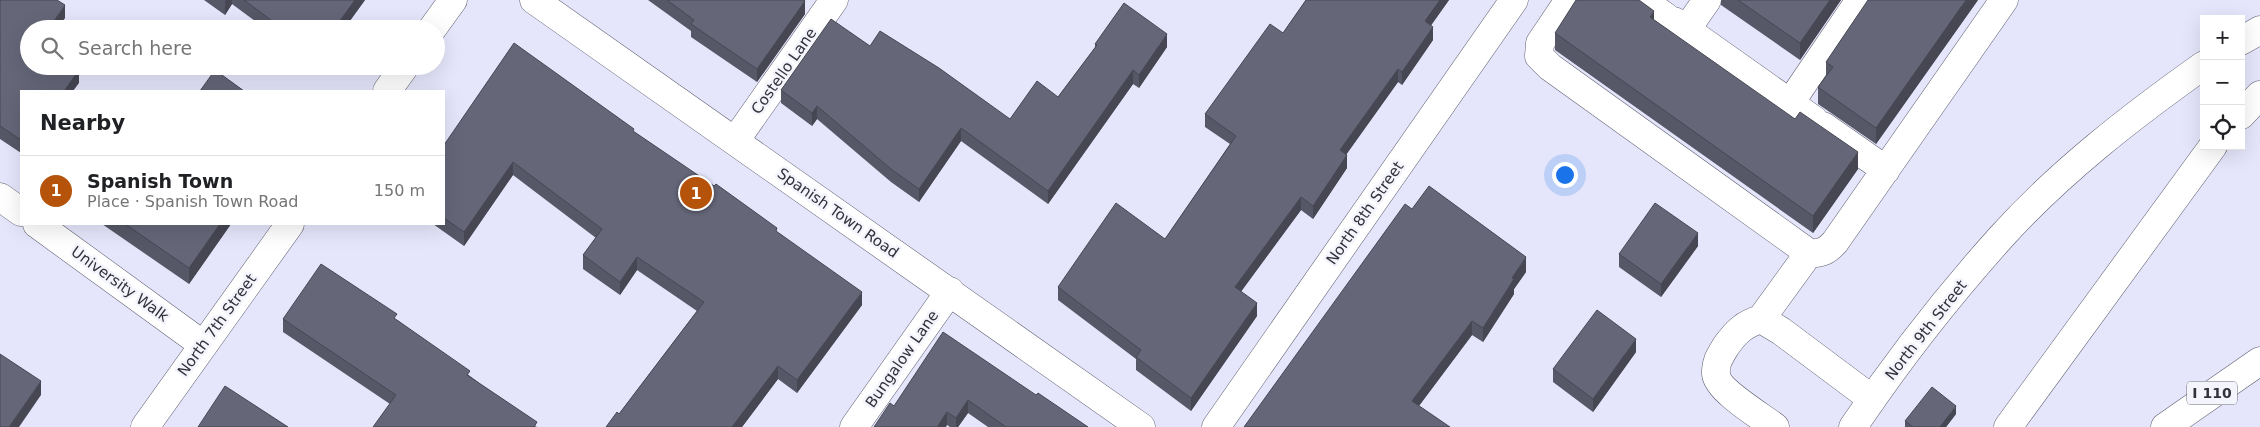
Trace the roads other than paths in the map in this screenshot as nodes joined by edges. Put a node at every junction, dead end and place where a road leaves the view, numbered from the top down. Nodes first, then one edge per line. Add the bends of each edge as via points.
1 (453, 0) edge
2 (534, 0) edge
3 (834, 0) edge
4 (1514, 0) edge
5 (1569, 0) edge
6 (1642, 0) edge
7 (1707, 0) edge
8 (1860, 0) edge
9 (2004, 0) edge
10 (439, 20) edge
11 (1675, 23) junction
12 (2260, 30) edge
13 (2245, 39) edge
14 (2200, 68) edge
15 (399, 75) edge
16 (388, 90) edge
17 (2260, 95) edge
18 (1790, 103) junction
19 (2245, 110) edge
20 (735, 141) junction
21 (2210, 150) edge
22 (1886, 170) junction
23 (0, 197) edge
24 (20, 211) edge
25 (38, 225) edge
26 (289, 225) edge
27 (1809, 253) junction
28 (950, 291) junction
29 (1761, 319) junction
30 (202, 344) junction
31 (2260, 361) edge
32 (1872, 399) junction
33 (145, 427) edge
34 (854, 427) edge
35 (1141, 427) edge
36 (1216, 427) edge
37 (1775, 427) edge
38 (1853, 427) edge
39 (2008, 427) edge
40 (2165, 427) edge

1 - 10 main road
2 - 20 main road, Spanish Town Road
3 - 20 main road, Costello Lane
4 - 36 main road, North 8th Street
5 - 27 main road via 1540,43 1539,56
6 - 11 main road
7 - 11 main road
8 - 18 main road
9 - 22 main road
11 - 18 main road
12 - 13 main road
14 - 32 main road, North 9th Street via 2147,105 2088,155 2003,236 1955,291
15 - 16 main road
17 - 19 main road
18 - 22 main road
20 - 28 main road, Spanish Town Road
21 - 39 main road
22 - 27 main road via 1827,250
23 - 24 main road
25 - 30 main road, University Walk
26 - 30 main road, North 7th Street
27 - 29 main road
28 - 34 main road, Bungalow Lane
28 - 35 main road, Spanish Town Road
29 - 32 main road
29 - 37 main road via 1749,322 1735,333 1717,361 1716,376 1724,389
30 - 33 main road, North 7th Street
31 - 40 main road, I 110
32 - 38 main road, North 9th Street

